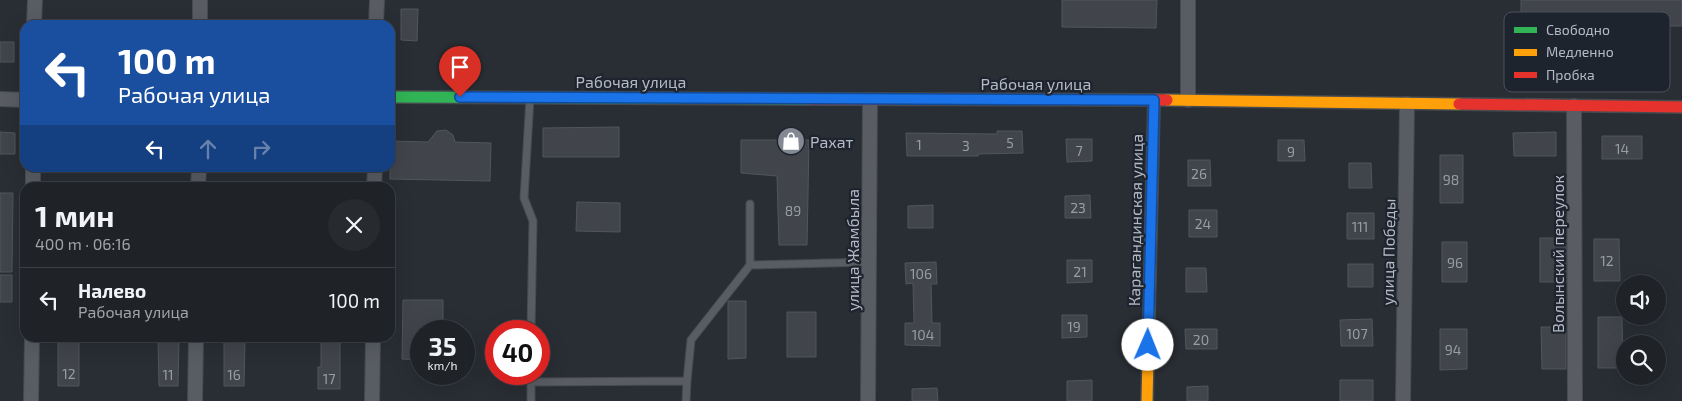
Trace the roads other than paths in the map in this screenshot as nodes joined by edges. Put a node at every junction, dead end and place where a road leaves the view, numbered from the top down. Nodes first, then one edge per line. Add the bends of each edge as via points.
1 (35, 0) edge
2 (200, 0) edge
3 (377, 0) edge
4 (1188, 0) edge
5 (34, 20) edge
6 (200, 20) edge
7 (376, 20) edge
8 (395, 97) edge
9 (530, 98) junction
10 (0, 99) edge
11 (20, 100) edge
12 (870, 100) junction
13 (1154, 100) junction
14 (1188, 100) junction
15 (1407, 104) junction
16 (1574, 106) junction
17 (1682, 107) edge
18 (750, 204) dead end
19 (869, 262) junction
20 (750, 265) junction
21 (531, 320) edge
22 (32, 342) edge
23 (196, 342) edge
24 (373, 342) edge
25 (686, 381) junction
26 (550, 382) edge
27 (531, 385) edge
28 (31, 401) edge
29 (195, 401) edge
30 (372, 401) edge
31 (531, 401) edge
32 (686, 401) edge
33 (868, 401) edge
34 (1147, 401) edge
35 (1403, 401) edge
36 (1575, 401) edge

1 - 5 street
2 - 6 street
3 - 7 street
4 - 14 street
8 - 9 street, Рабочая улица
9 - 12 street, Рабочая улица
9 - 21 lane via 524,198 533,221
10 - 11 street
12 - 13 street, Рабочая улица
12 - 19 street, улица Жамбыла
13 - 14 street, Рабочая улица
13 - 34 street, Карагандинская улица
14 - 15 street, Рабочая улица
15 - 16 street, Рабочая улица
15 - 35 street, улица Победы
16 - 17 street, Рабочая улица
16 - 36 street, Волынский переулок
18 - 20 lane
19 - 20 lane
19 - 33 street, улица Жамбыла
20 - 25 lane via 691,340
22 - 28 street
23 - 29 street
24 - 30 street
25 - 26 lane
25 - 32 lane
27 - 31 lane

